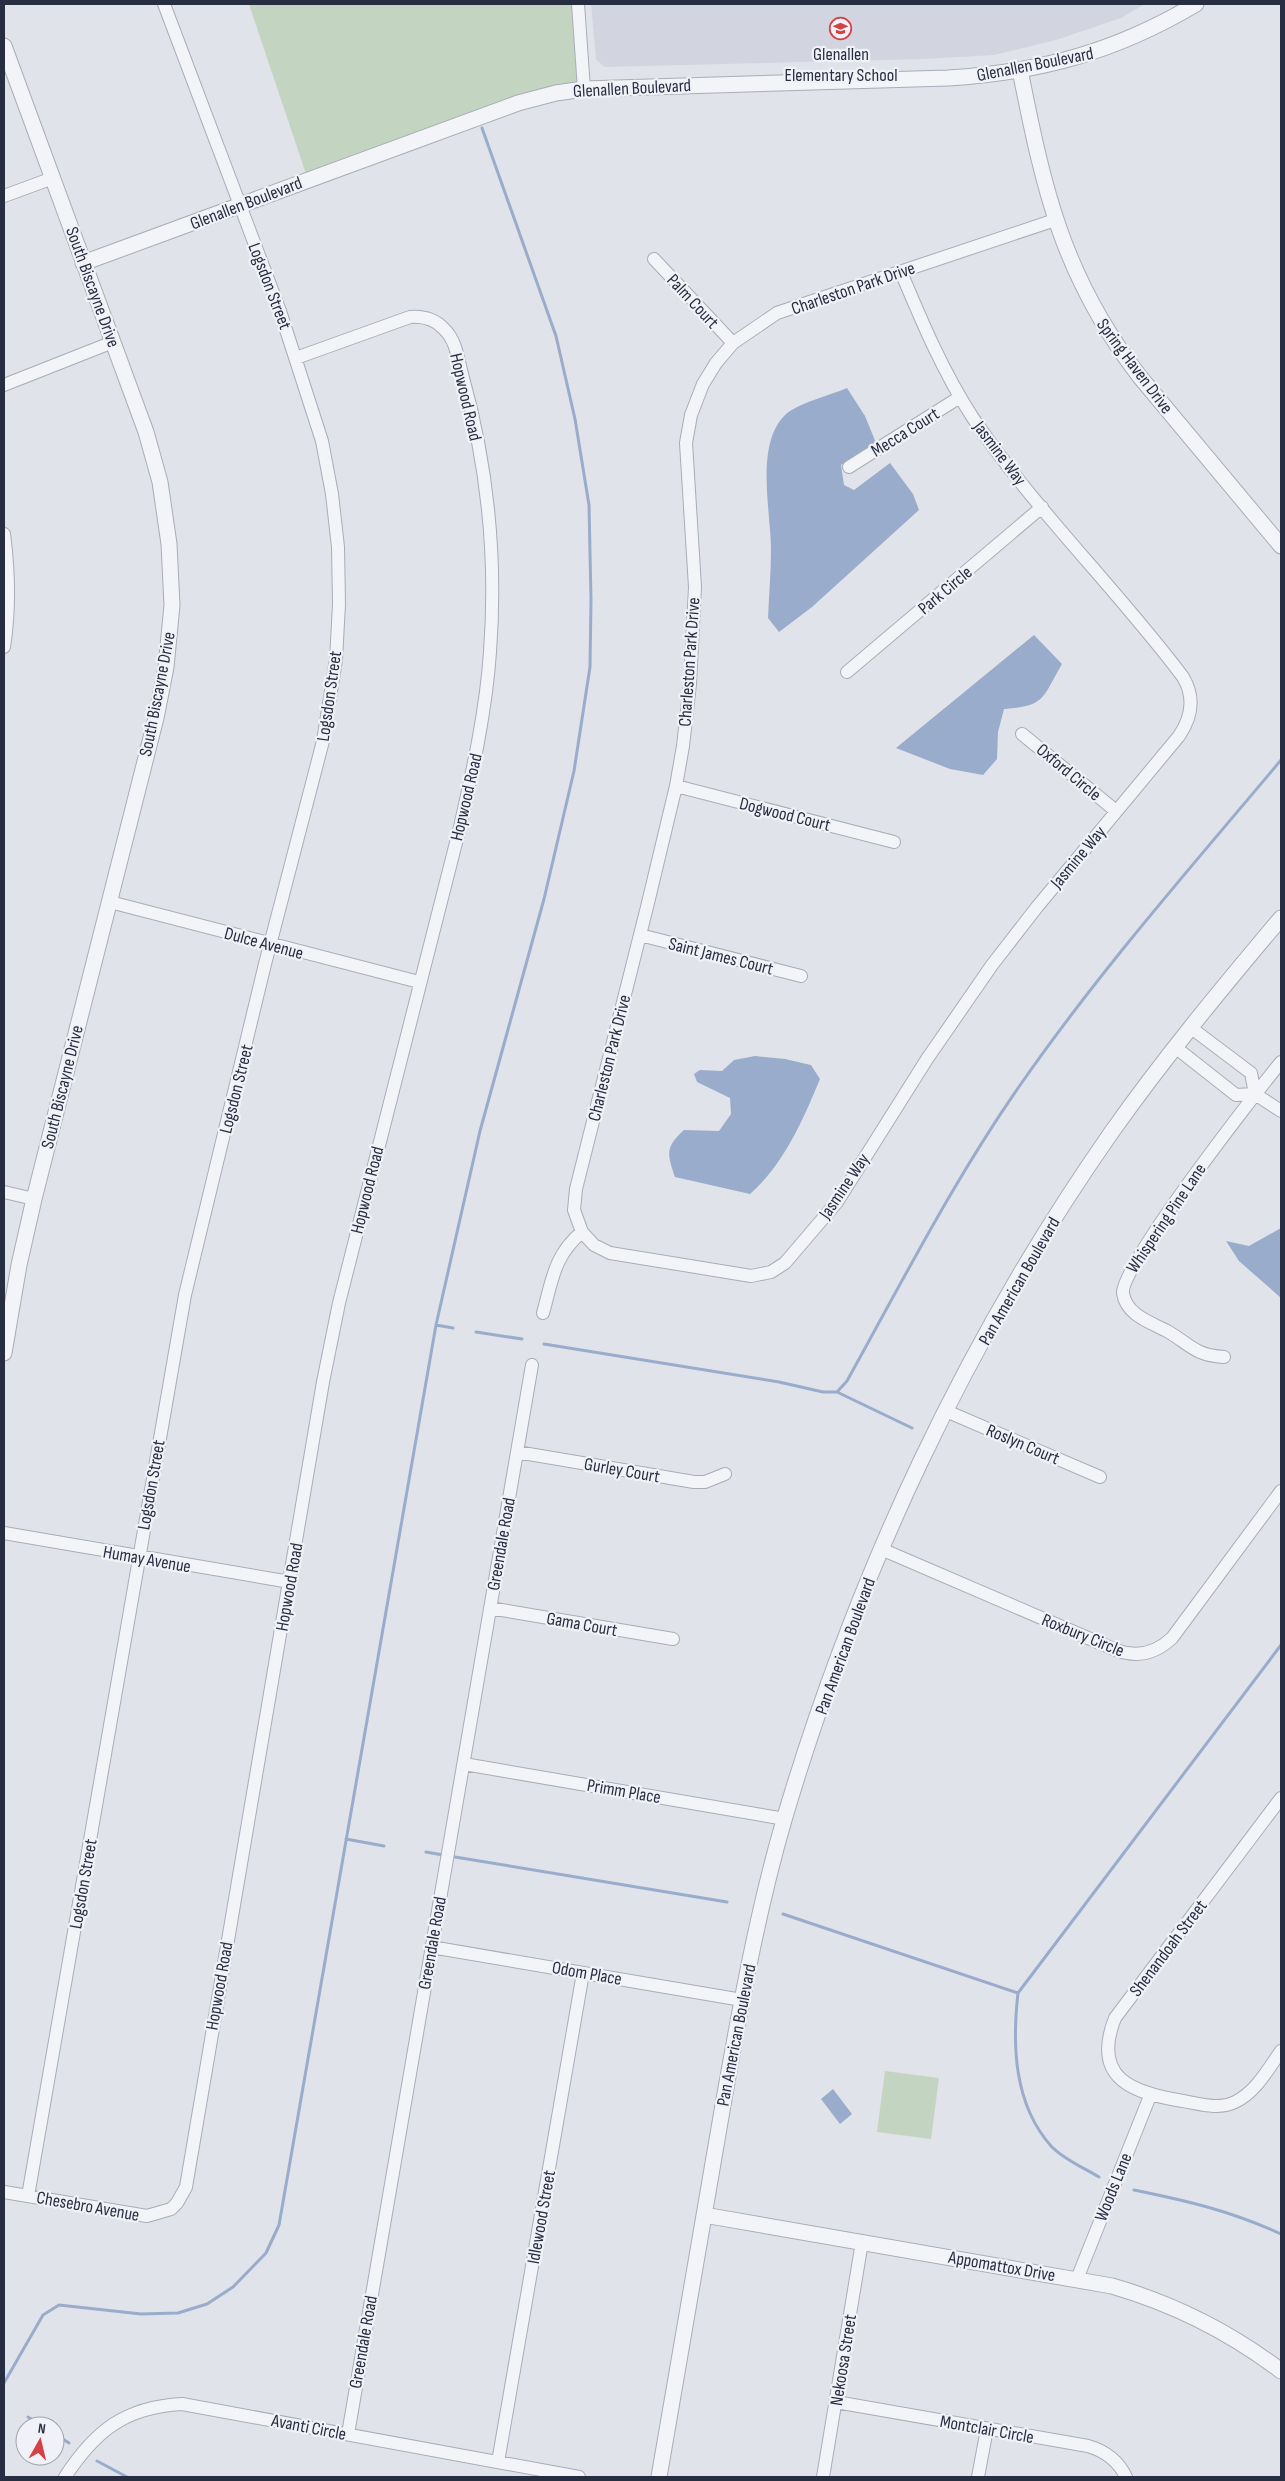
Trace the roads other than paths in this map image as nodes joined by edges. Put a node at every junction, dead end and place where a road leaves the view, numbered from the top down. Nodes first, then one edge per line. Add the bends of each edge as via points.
1 (164, 4) edge
2 (578, 4) edge
3 (1196, 4) edge
4 (4, 46) edge
5 (1020, 70) junction
6 (584, 89) junction
7 (53, 178) junction
8 (4, 196) edge
9 (239, 205) junction
10 (1055, 220) junction
11 (654, 259) dead end
12 (83, 263) junction
13 (901, 272) junction
14 (113, 342) junction
15 (733, 344) junction
16 (296, 358) junction
17 (4, 385) edge
18 (960, 397) junction
19 (849, 467) dead end
20 (1042, 507) junction
21 (4, 534) edge
22 (1281, 546) edge
23 (4, 647) edge
24 (847, 672) dead end
25 (1022, 734) dead end
26 (676, 786) junction
27 (1116, 811) junction
28 (894, 842) dead end
29 (110, 902) junction
30 (1281, 918) edge
31 (640, 936) junction
32 (271, 945) junction
33 (801, 976) dead end
34 (420, 982) junction
35 (1190, 1027) junction
36 (1176, 1047) junction
37 (1281, 1062) edge
38 (1254, 1094) junction
39 (1281, 1111) edge
40 (4, 1192) edge
41 (34, 1199) junction
42 (582, 1232) junction
43 (543, 1313) dead end
44 (4, 1353) edge
45 (1224, 1357) dead end
46 (532, 1365) dead end
47 (946, 1411) junction
48 (517, 1452) junction
49 (725, 1474) dead end
50 (1100, 1477) dead end
51 (1281, 1491) edge
52 (4, 1533) edge
53 (881, 1549) junction
54 (139, 1557) junction
55 (290, 1582) junction
56 (490, 1608) junction
57 (673, 1639) dead end
58 (464, 1764) junction
59 (1281, 1798) edge
60 (785, 1819) junction
61 (432, 1947) junction
62 (583, 1973) junction
63 (742, 2000) junction
64 (1281, 2052) edge
65 (1150, 2096) junction
66 (4, 2192) edge
67 (28, 2196) junction
68 (171, 2208) joint
69 (704, 2215) junction
70 (862, 2242) junction
71 (1077, 2279) junction
72 (1281, 2371) edge
73 (836, 2402) junction
74 (987, 2429) junction
75 (348, 2434) junction
76 (498, 2462) junction
77 (65, 2477) edge
78 (579, 2477) edge
79 (660, 2477) edge
80 (823, 2477) edge
81 (978, 2477) edge
82 (1126, 2477) edge

1 - 9 street, Logsdon Street
2 - 6 street
3 - 5 street, Glenallen Boulevard via 1117,44 1081,57
4 - 7 street, South Biscayne Drive
5 - 6 street, Glenallen Boulevard via 948,78
5 - 10 street, Spring Haven Drive
6 - 9 street, Glenallen Boulevard via 518,103
7 - 8 street
7 - 12 street, South Biscayne Drive
9 - 12 street, Glenallen Boulevard
9 - 16 street, Logsdon Street
10 - 13 street, Charleston Park Drive
10 - 22 street, Spring Haven Drive via 1086,296 1120,351
11 - 15 street, Palm Court
12 - 14 street, South Biscayne Drive
13 - 15 street, Charleston Park Drive via 777,314
13 - 18 street, Jasmine Way via 933,346
14 - 17 street
14 - 29 street, South Biscayne Drive via 146,432 160,482 169,544 172,605 162,688
15 - 26 street, Charleston Park Drive via 703,384 688,434 686,453 694,567 694,619 688,708
16 - 32 street, Logsdon Street via 322,441 332,494 338,547 339,604 336,660 323,741
16 - 34 street, Hopwood Road via 401,319 427,318 445,330 453,342 473,420 489,520 492,569 490,652 476,754
18 - 19 street, Mecca Court
18 - 20 street, Jasmine Way via 1002,458
20 - 24 street, Park Circle
20 - 27 street, Jasmine Way via 1179,672 1190,694 1185,727
21 - 23 street via 9,604
25 - 27 street, Oxford Circle
26 - 28 street, Dogwood Court
26 - 31 street, Charleston Park Drive
27 - 42 street, Jasmine Way via 992,966 927,1059 837,1202 781,1266 765,1274 751,1276 617,1254 594,1245
29 - 32 street, Dulce Avenue
29 - 41 street, South Biscayne Drive
30 - 35 street, Pan American Boulevard
31 - 33 street, Saint James Court
31 - 42 street, Charleston Park Drive via 574,1199 575,1216
32 - 34 street, Dulce Avenue
32 - 54 street, Logsdon Street via 185,1295
34 - 55 street, Hopwood Road via 339,1303
35 - 36 street, Pan American Boulevard
35 - 38 street via 1251,1074
36 - 38 street via 1236,1095
36 - 47 street, Pan American Boulevard via 1111,1134 1045,1233
37 - 38 street, Whispering Pine Lane
38 - 39 street
38 - 45 street, Whispering Pine Lane via 1161,1224 1123,1286 1125,1300 1142,1319 1200,1354
40 - 41 street
41 - 44 street, South Biscayne Drive
42 - 43 street via 560,1255
46 - 48 street
47 - 50 street, Roslyn Court
47 - 53 street, Pan American Boulevard
48 - 49 street, Gurley Court via 688,1481 704,1482
48 - 56 street, Greendale Road
51 - 53 street, Roxbury Circle via 1172,1638 1146,1653 1116,1650
52 - 54 street, Humay Avenue
53 - 60 street, Pan American Boulevard via 842,1646
54 - 55 street, Humay Avenue
54 - 67 street, Logsdon Street
55 - 68 street, Hopwood Road via 186,2187
56 - 57 street, Gama Court
56 - 58 street, Greendale Road
58 - 60 street, Primm Place
58 - 61 street, Greendale Road
59 - 65 street, Shenandoah Street via 1116,2018 1108,2041 1111,2064 1126,2084
60 - 63 street, Pan American Boulevard via 758,1921
61 - 62 street, Odom Place
61 - 75 street, Greendale Road
62 - 63 street, Odom Place
62 - 76 street, Idlewood Street
63 - 69 street, Pan American Boulevard
64 - 65 street, Shenandoah Street via 1257,2084 1226,2105
65 - 71 street, Woods Lane
66 - 67 street, Chesebro Avenue
67 - 68 street, Chesebro Avenue via 142,2216 155,2216
69 - 70 street, Appomattox Drive
69 - 79 street, Pan American Boulevard
70 - 71 street, Appomattox Drive
70 - 73 street, Nekoosa Street
71 - 72 street, Appomattox Drive via 1134,2292 1188,2314 1249,2348
73 - 74 street, Montclair Circle
73 - 80 street, Nekoosa Street
74 - 81 street
74 - 82 street, Montclair Circle via 1098,2449 1114,2460
75 - 76 street, Avanti Circle
75 - 77 street, Avanti Circle via 200,2406 163,2405 134,2413 108,2427 87,2447
76 - 78 street, Avanti Circle

